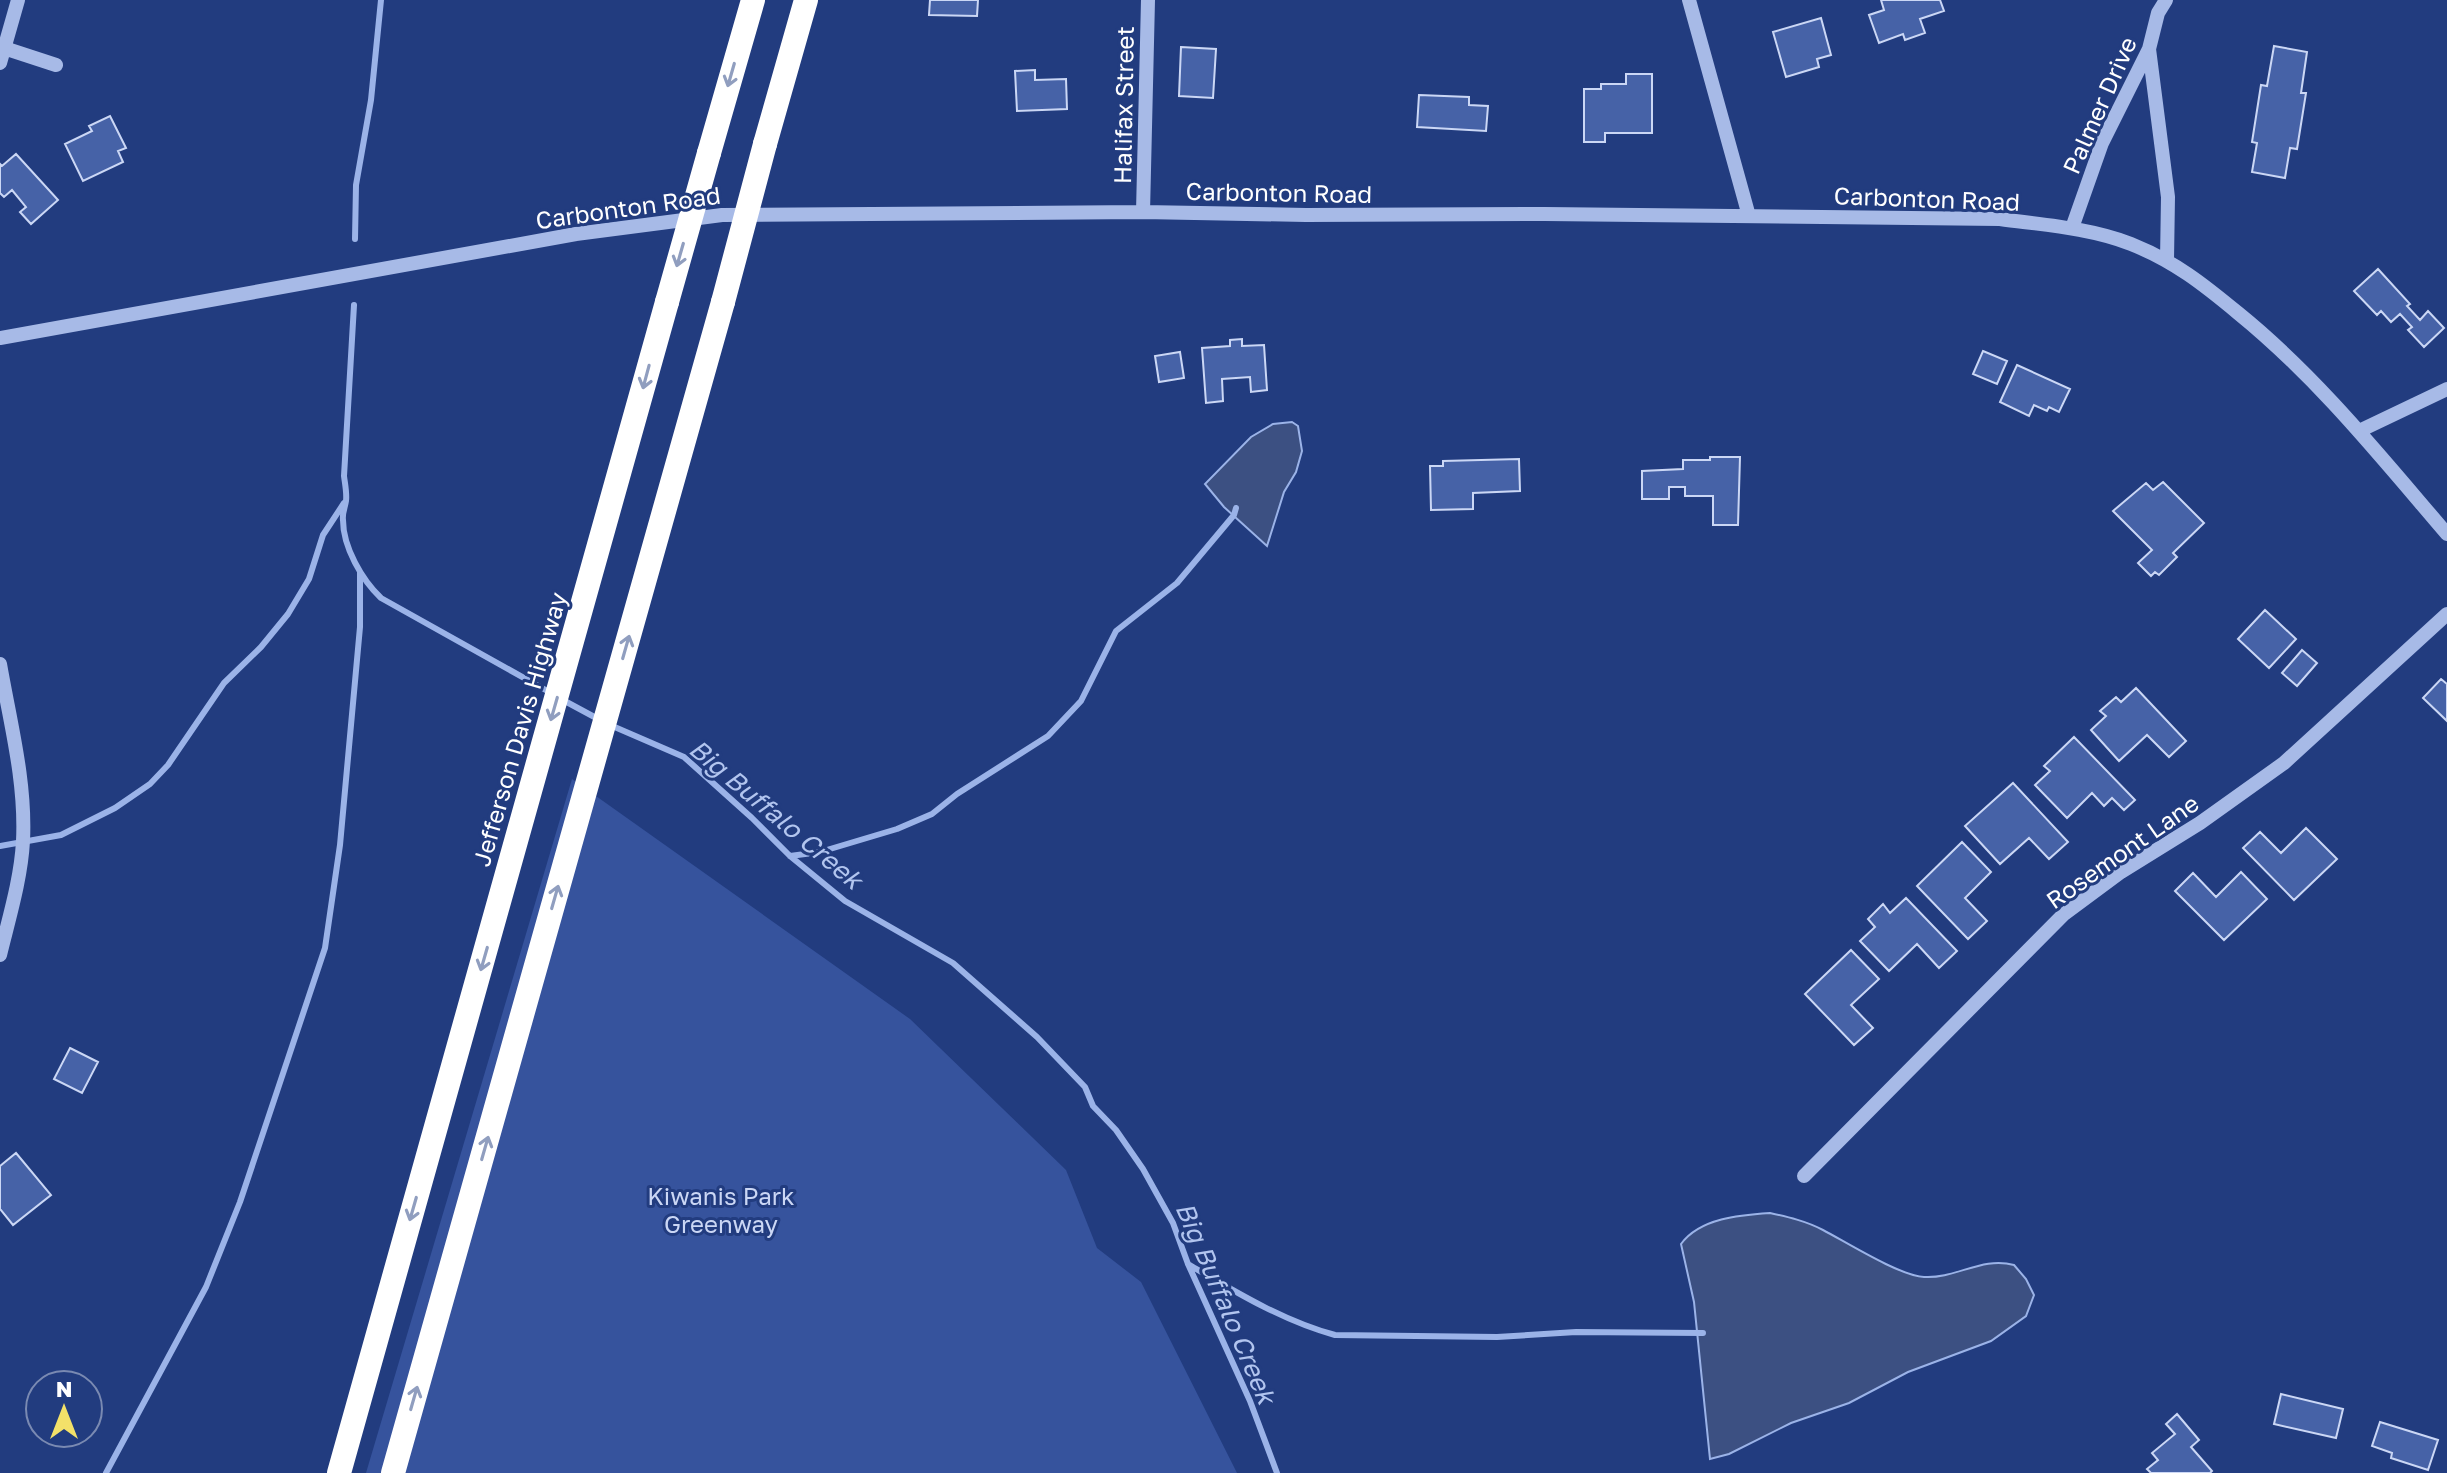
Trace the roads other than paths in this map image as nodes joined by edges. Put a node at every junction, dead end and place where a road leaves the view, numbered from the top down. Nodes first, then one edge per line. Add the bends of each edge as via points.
1 (18, 0) edge
2 (753, 0) edge
3 (806, 0) edge
4 (1148, 0) edge
5 (1689, 0) edge
6 (2166, 0) edge
7 (2149, 49) junction
8 (2, 55) edge
9 (56, 65) dead end
10 (1143, 212) junction
11 (1749, 216) junction
12 (2072, 228) junction
13 (2167, 260) junction
14 (0, 338) edge
15 (2447, 389) edge
16 (2359, 431) junction
17 (2447, 534) edge
18 (2447, 614) edge
19 (0, 664) edge
20 (0, 955) edge
21 (1804, 1176) dead end
22 (339, 1473) edge
23 (393, 1473) edge

1 - 8 street
2 -> 22 highway, Jefferson Davis Highway, bridge
23 -> 3 highway, bridge
4 - 10 street, Halifax Street
5 - 11 street
6 - 7 street, Palmer Drive
7 - 12 street, Palmer Drive via 2102,143
7 - 13 street via 2168,197
8 - 9 street
10 - 11 street, Carbonton Road
10 - 14 street, Carbonton Road via 722,215 576,234
11 - 12 street, Carbonton Road via 2000,219
12 - 13 street, Carbonton Road
13 - 16 street, Carbonton Road via 2280,347
15 - 16 street
16 - 17 street, Carbonton Road
18 - 21 street, Rosemont Lane via 2284,763 2063,915
19 - 20 street via 23,796 23,842

